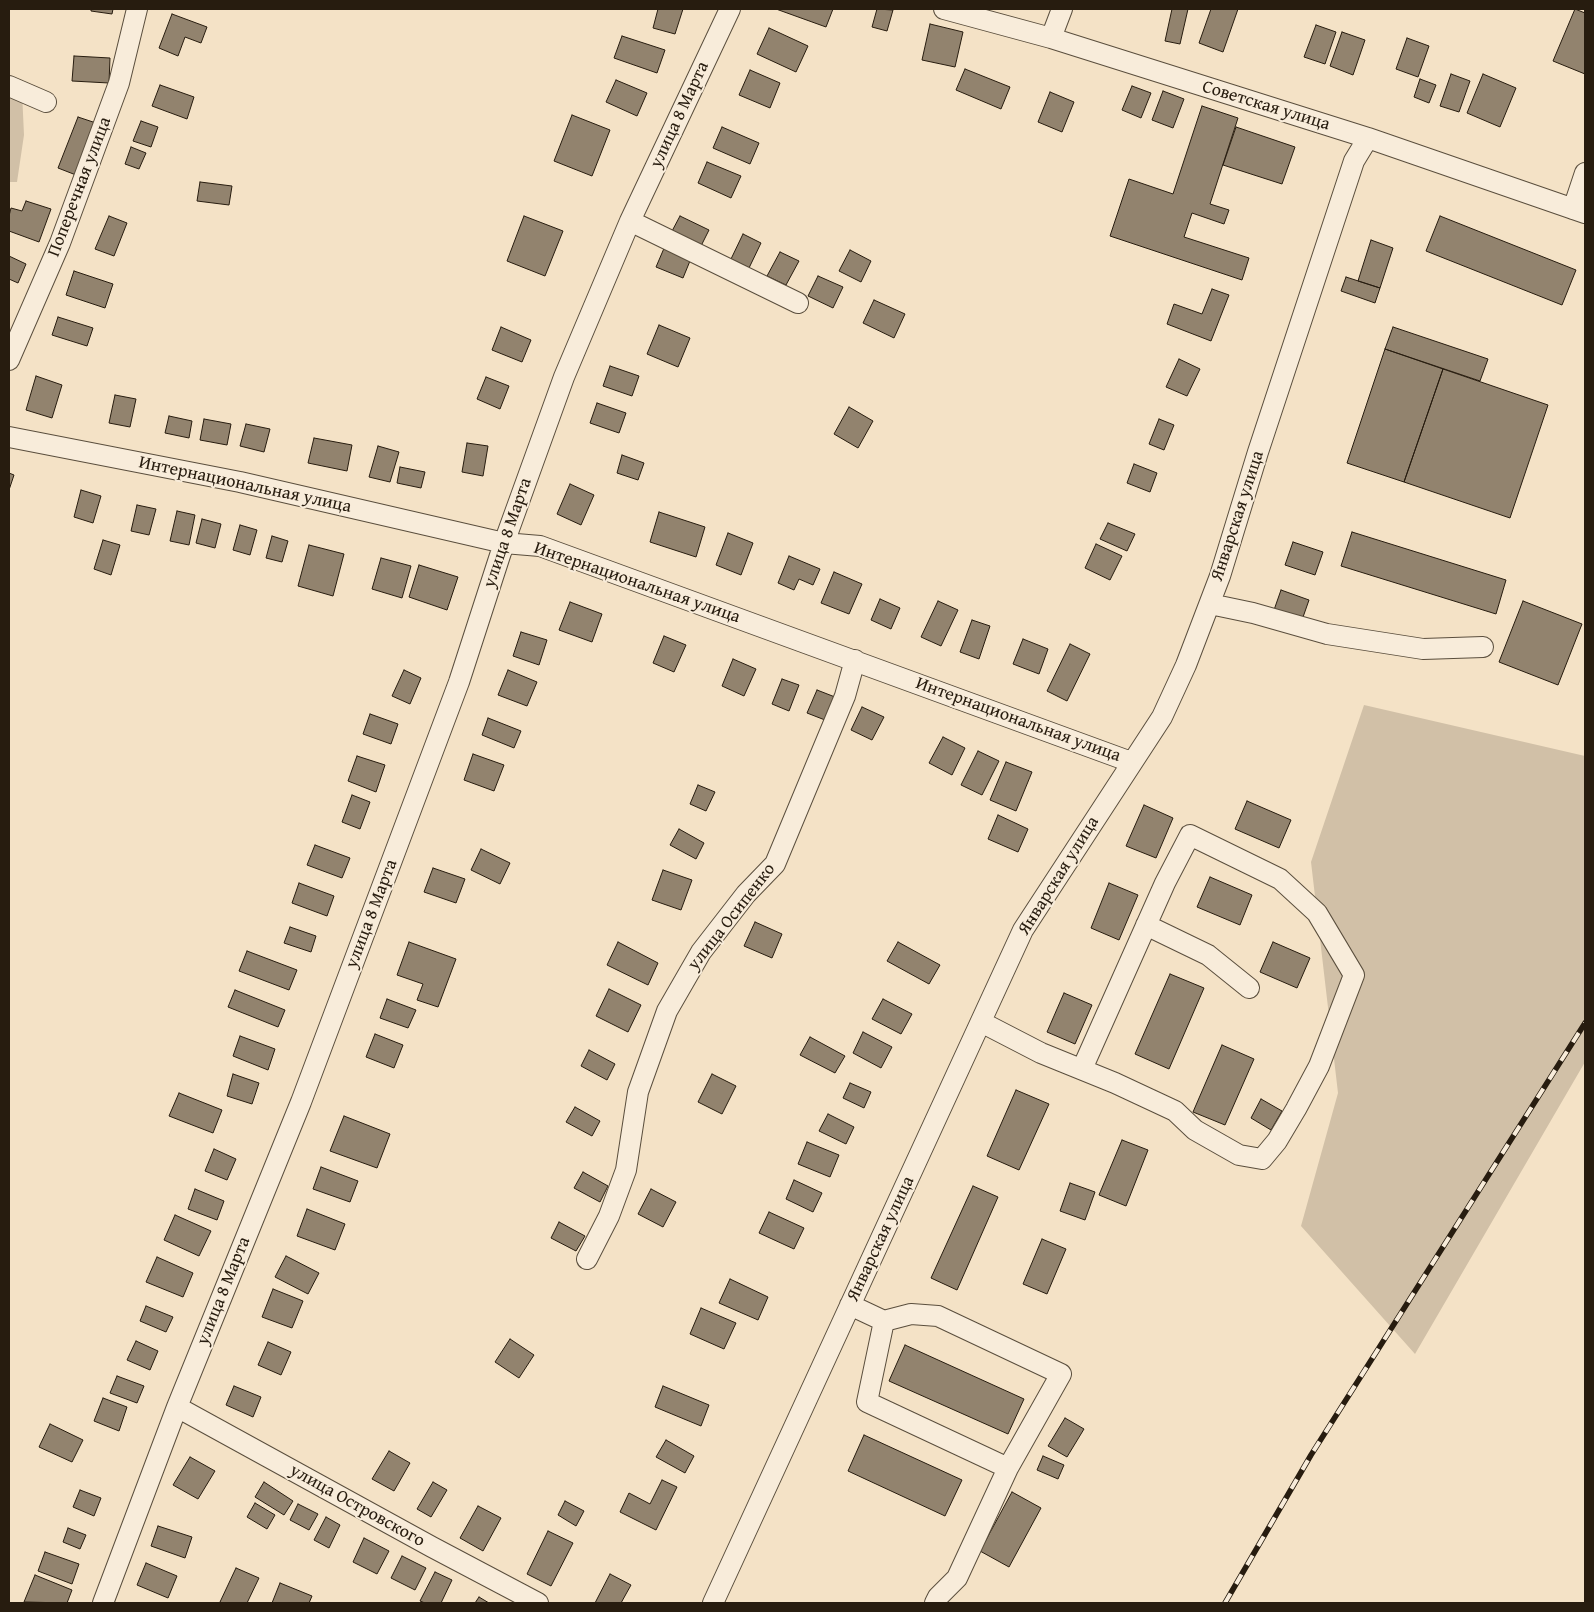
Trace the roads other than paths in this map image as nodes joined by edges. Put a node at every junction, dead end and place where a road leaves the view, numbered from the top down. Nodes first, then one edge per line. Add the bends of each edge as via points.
1 (136, 9) edge
2 (730, 9) edge
3 (944, 9) edge
4 (1062, 9) edge
5 (1051, 38) junction
6 (9, 86) edge
7 (46, 102) dead end
8 (1368, 138) junction
9 (1585, 173) edge
10 (1579, 211) edge
11 (630, 221) junction
12 (798, 302) dead end
13 (9, 360) edge
14 (9, 437) edge
15 (504, 542) junction
16 (1210, 604) junction
17 (1482, 647) dead end
18 (855, 660) junction
19 (1131, 762) junction
20 (1146, 925) junction
21 (1249, 988) dead end
22 (981, 1022) junction
23 (1082, 1069) junction
24 (587, 1259) dead end
25 (850, 1305) junction
26 (884, 1321) junction
27 (177, 1407) junction
28 (1008, 1468) junction
29 (103, 1603) edge
30 (538, 1603) edge
31 (713, 1603) edge
32 (935, 1603) edge

1 - 13 street, Поперечная улица via 119,83 60,242
2 - 11 street, улица 8 Марта
3 - 5 street, Советская улица
4 - 5 street
5 - 8 street, Советская улица
6 - 7 street
8 - 10 street, Советская улица
8 - 16 street, Январская улица via 1354,160
9 - 10 street
11 - 12 street
11 - 15 street, улица 8 Марта via 564,377
14 - 15 street, Интернациональная улица via 240,482
15 - 18 street, Интернациональная улица via 540,546
15 - 27 street, улица 8 Марта via 459,682 301,1102
16 - 17 street via 1327,634 1414,648
16 - 19 street, Январская улица via 1162,717
18 - 19 street, Интернациональная улица
18 - 24 street, улица Осипенко via 845,696 775,864 746,894 701,952 667,1011 638,1092 626,1170 609,1216
19 - 22 street, Январская улица via 1023,930
20 - 21 street via 1208,954
20 - 23 street
20 - 23 street via 1190,836 1280,879 1317,913 1354,975 1319,1066 1282,1133 1262,1159 1239,1155 1195,1130 1175,1111
22 - 23 street via 1041,1053
22 - 25 street, Январская улица
25 - 26 street
25 - 31 street, Январская улица
26 - 28 street via 867,1402
26 - 28 street via 911,1314 938,1316 1061,1374
27 - 29 street, улица 8 Марта
27 - 30 street, улица Островского
28 - 32 street via 957,1578

